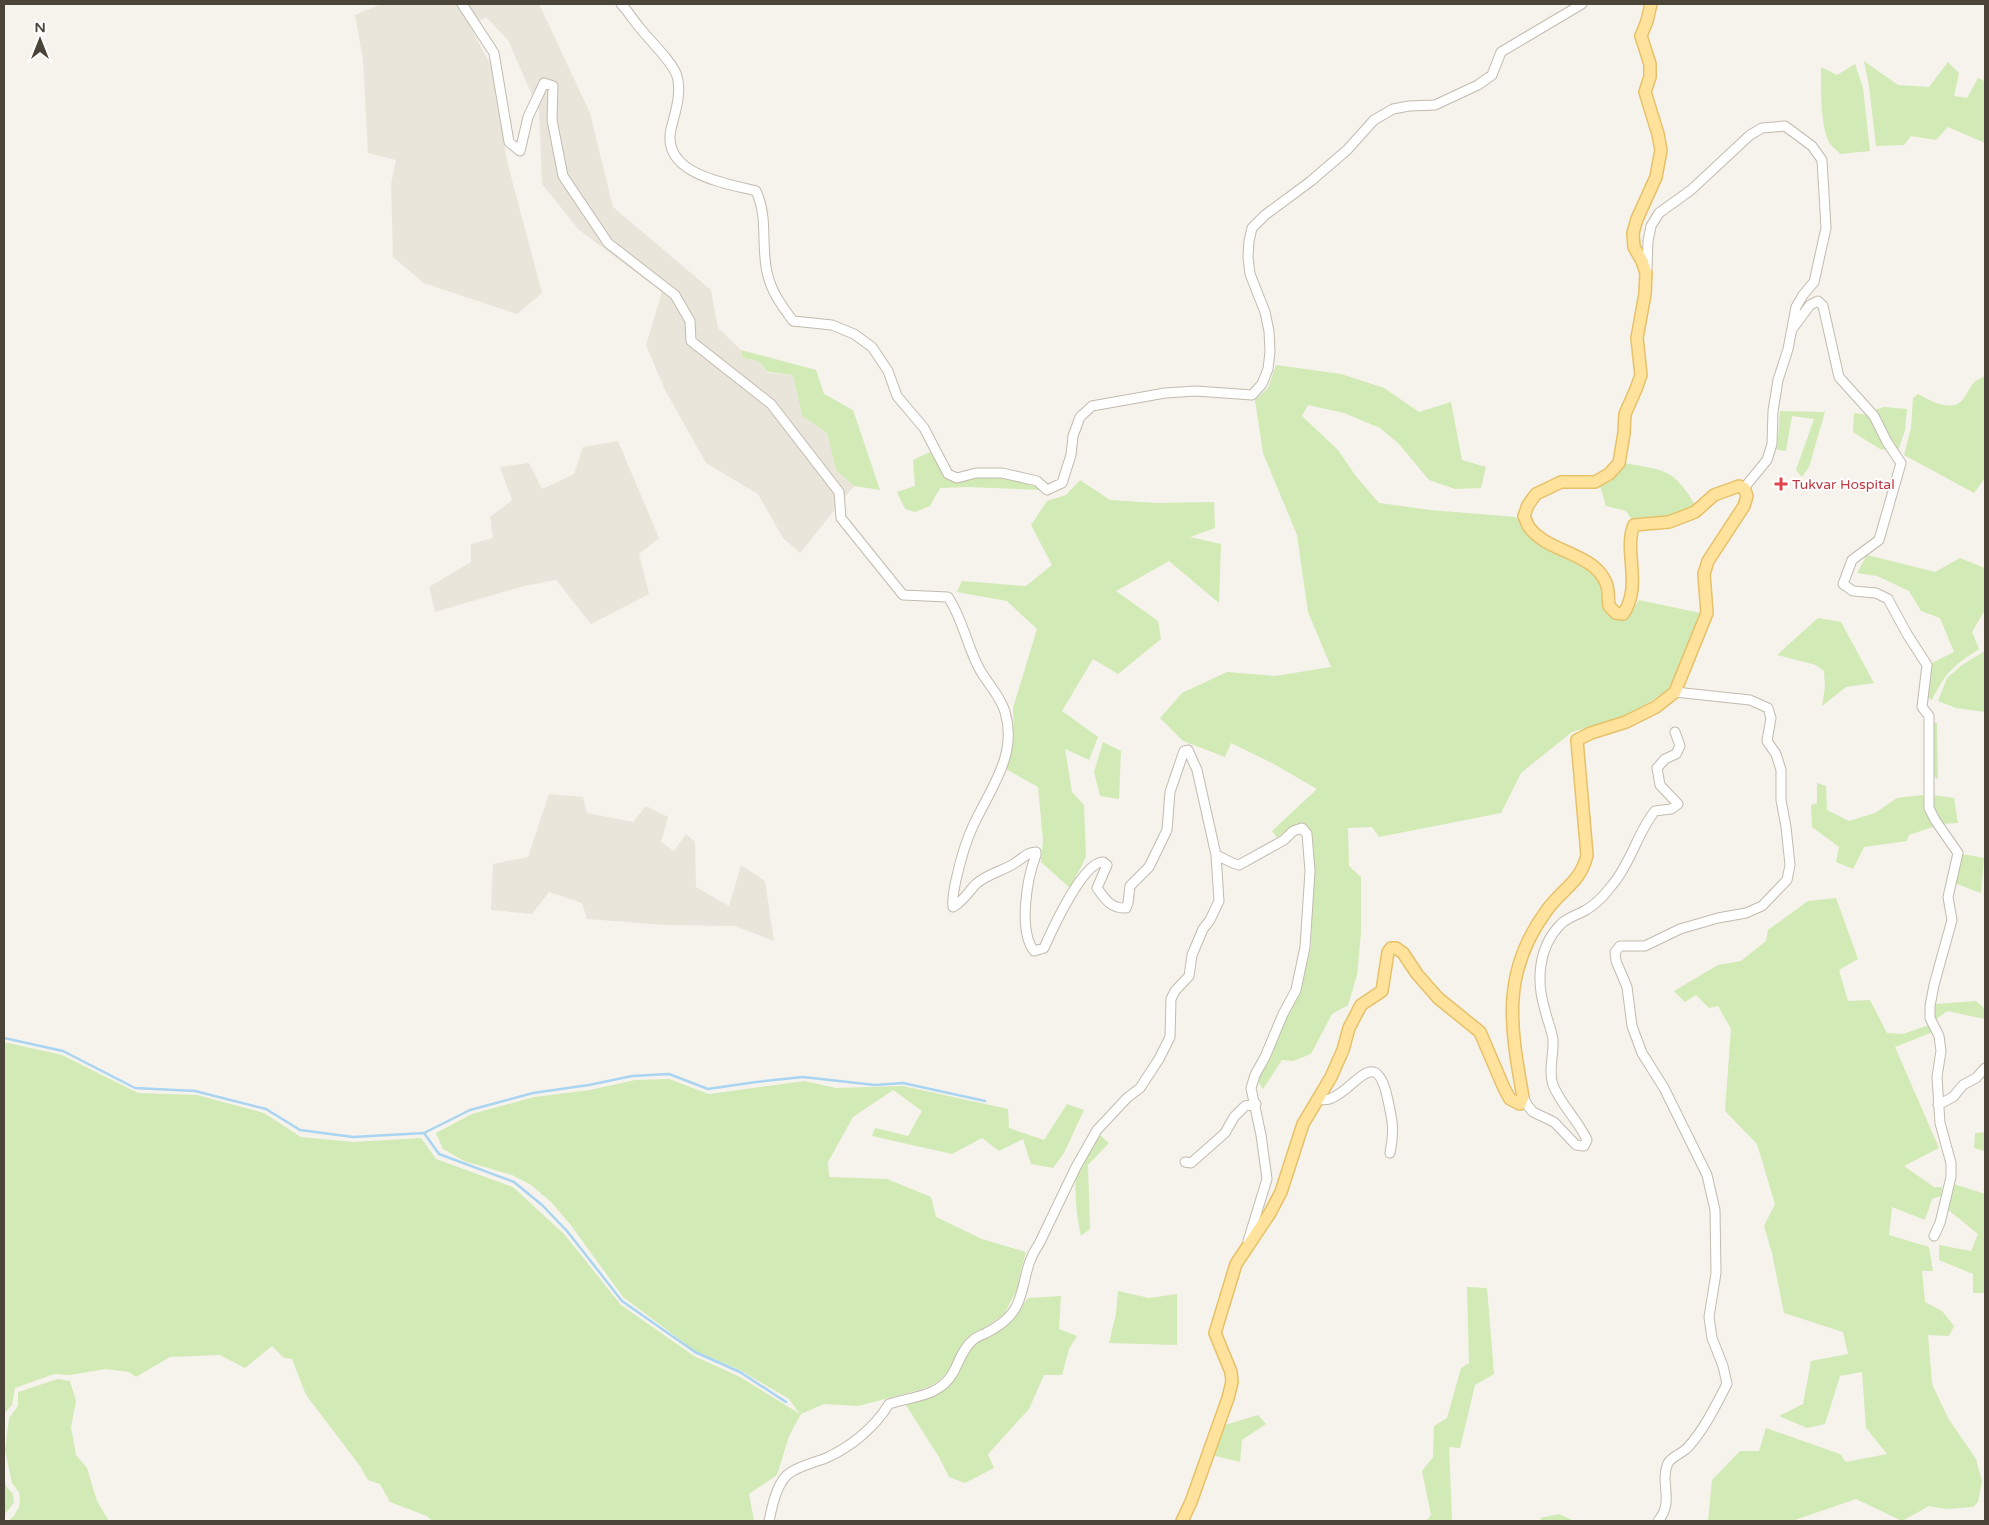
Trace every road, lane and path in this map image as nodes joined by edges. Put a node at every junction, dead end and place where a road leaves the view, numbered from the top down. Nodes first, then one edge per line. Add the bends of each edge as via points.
1 (462, 4) edge
2 (621, 4) edge
3 (1582, 4) edge
4 (1650, 4) edge
5 (1646, 273) junction
6 (1793, 328) junction
7 (1744, 488) junction
8 (1674, 692) junction
9 (1675, 732) dead end
10 (1216, 855) junction
11 (1985, 1068) edge
12 (1524, 1097) junction
13 (1317, 1099) junction
14 (1256, 1104) junction
15 (1938, 1105) junction
16 (1390, 1153) dead end
17 (1186, 1162) dead end
18 (1934, 1236) dead end
19 (1246, 1249) junction
20 (769, 1521) edge
21 (1182, 1521) edge
22 (1658, 1521) edge

1 - 10 street via 494,53 509,142 520,151 528,117 544,83 553,86 552,120 563,176 608,243 675,295 690,321 691,341 771,404 839,492 841,518 903,595 948,598 955,608 980,670 1005,710 1009,743 1006,760 973,825 961,858 952,897 954,906 976,884 1036,852 1028,878 1026,900 1028,943 1034,951 1044,948 1068,898 1098,862 1107,866 1097,888 1110,905 1126,908 1130,886 1149,867 1167,830 1170,792 1184,751 1188,750 1196,770
2 - 3 street via 677,76 678,97 670,132 672,152 682,165 702,176 756,191 762,204 768,276 778,301 793,321 832,325 854,334 872,347 888,371 897,396 924,428 948,474 958,478 1002,473 1038,481 1047,490 1062,483 1080,417 1092,406 1165,393 1196,391 1252,395 1262,384 1270,352 1265,312 1250,274 1248,257 1252,228 1347,150 1374,120 1393,109 1435,105 1478,85 1492,75 1501,52
4 - 5 main road via 1641,36 1650,64 1645,92 1661,150 1656,177 1633,233 1634,247
5 - 6 street via 1651,226 1660,213 1691,190 1750,135 1762,128 1786,126 1812,146 1822,160 1826,207 1825,235 1814,282 1796,307
5 - 7 main road via 1637,338 1641,375 1625,414 1618,462 1609,474 1595,482 1562,482 1536,494 1524,516 1540,537 1600,572 1607,584 1609,606 1616,613 1623,614 1632,589 1630,534 1634,525 1669,522 1695,512 1714,495 1739,486
6 - 7 street via 1778,380 1772,444 1767,460
6 - 15 street via 1810,305 1818,301 1823,306 1839,378 1874,416 1901,463 1879,540 1852,560 1843,584 1853,591 1876,593 1888,600 1927,665 1922,707 1930,716 1930,808 1958,853 1948,897 1952,920 1930,1006 1930,1018 1939,1036 1941,1051
7 - 8 main road via 1748,496 1744,506 1708,561 1704,574 1707,613
8 - 12 main road via 1656,707 1626,722 1591,732 1577,740 1587,855 1584,869 1555,898 1537,924 1526,944 1514,981 1512,1030
8 - 22 street via 1750,700 1768,708 1771,718 1767,742 1782,770 1781,800 1790,865 1787,880 1762,906 1680,929 1645,946 1620,946 1615,952 1627,987 1632,1026 1642,1053 1664,1088 1707,1175 1715,1210 1716,1273 1708,1317 1728,1384 1688,1448 1669,1461 1666,1510
9 - 12 street via 1680,746 1676,754 1657,768 1660,785 1678,804 1671,809 1655,811 1620,876 1601,900 1560,924 1540,963 1540,995 1553,1040 1552,1084 1582,1130 1587,1140 1584,1146 1576,1145 1554,1122 1533,1112
10 - 14 street via 1239,865 1284,840 1293,831 1302,828 1307,834 1310,871 1305,947 1296,990 1255,1075 1251,1088
10 - 20 street via 1219,901 1192,954 1188,976 1171,1000 1170,1037 1140,1088 1097,1130 1086,1148 1032,1254 1017,1306 1006,1320 973,1339 947,1381 939,1388 927,1395 889,1404 878,1420 837,1453 787,1475 773,1503
11 - 15 street via 1953,1097
12 - 13 main road via 1520,1104 1510,1099 1480,1032 1438,998 1403,953 1391,948 1382,991 1361,1005 1331,1077
13 - 16 street via 1332,1098 1362,1074 1377,1073 1386,1093 1394,1135
13 - 19 main road via 1303,1124 1280,1192
14 - 17 street via 1245,1106 1225,1133 1191,1163
14 - 19 street via 1267,1179
15 - 18 street via 1941,1131 1951,1163 1951,1178
19 - 21 main road via 1236,1264 1215,1333 1232,1382

